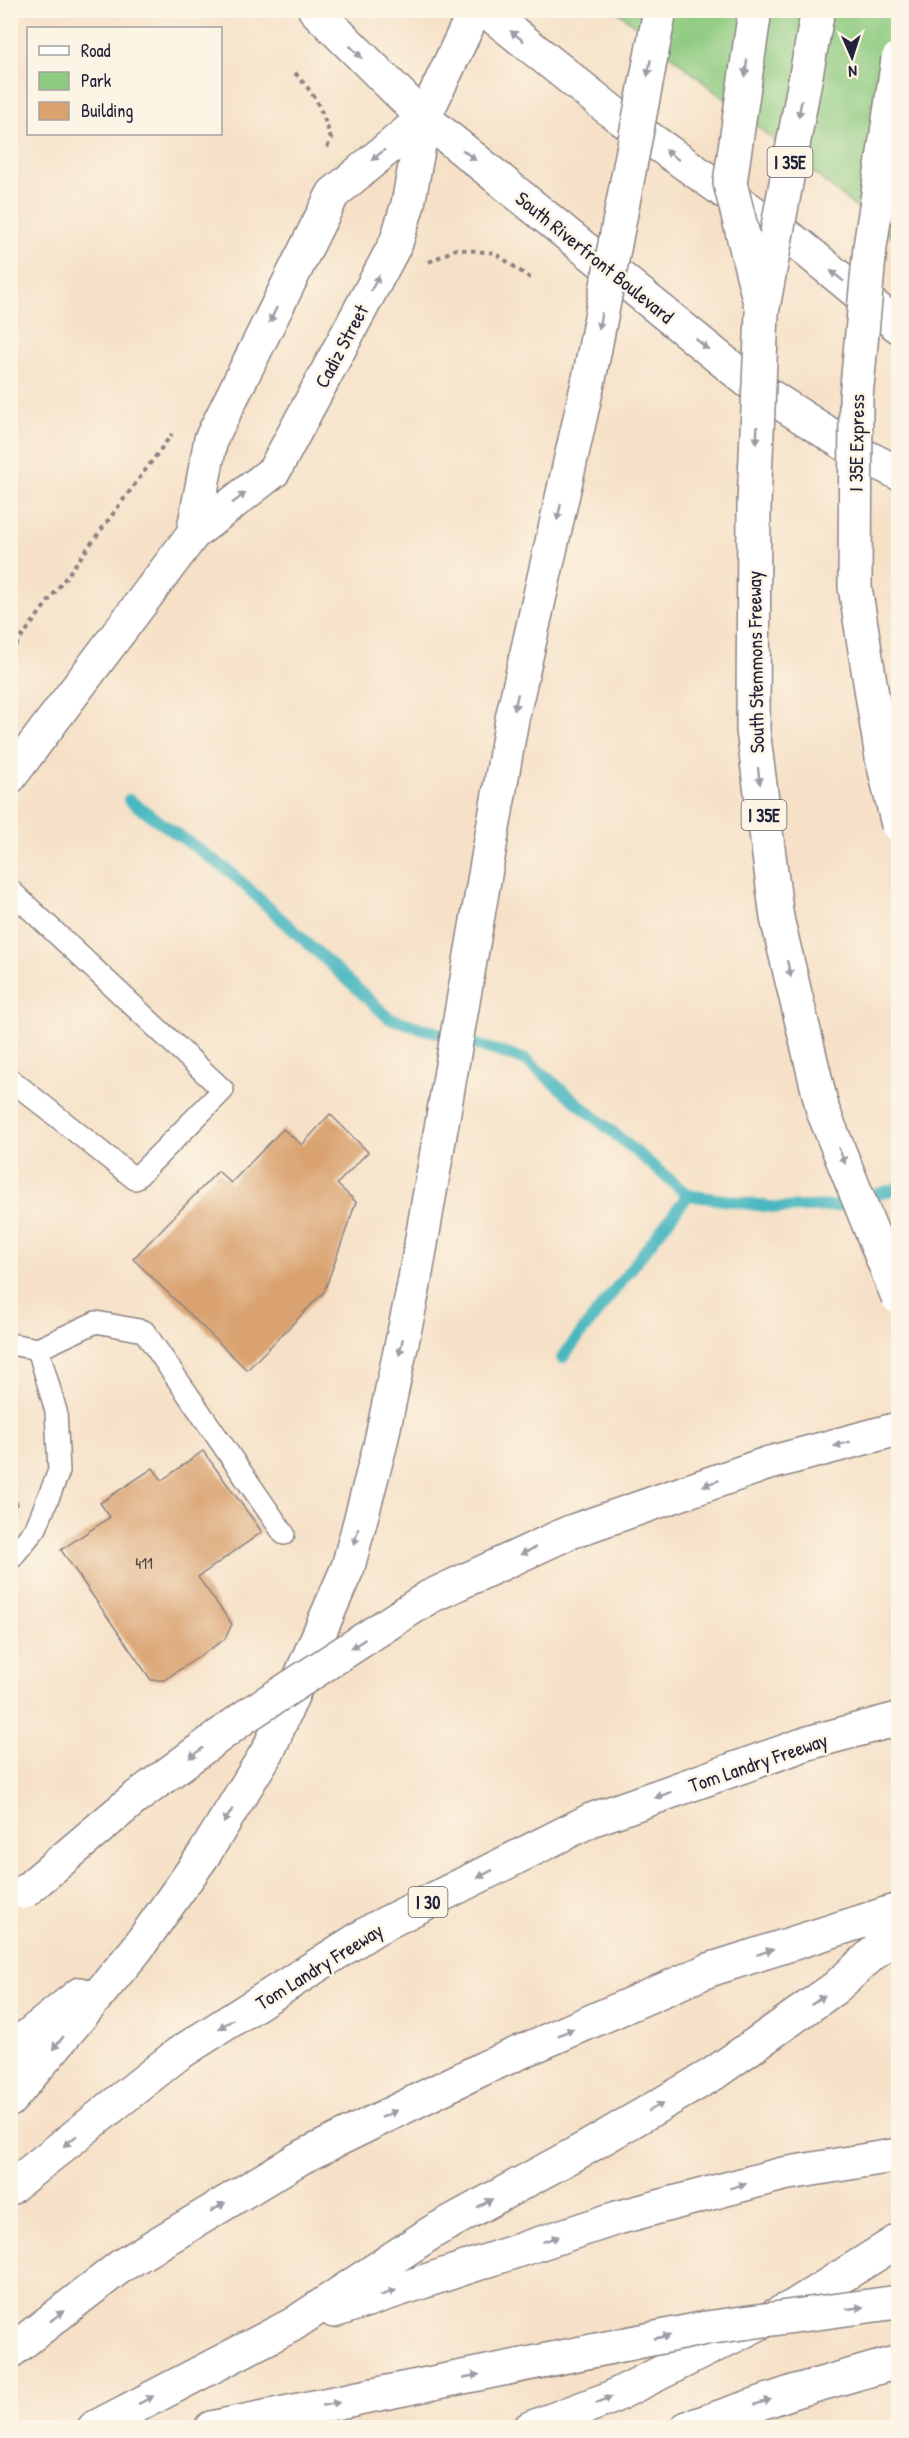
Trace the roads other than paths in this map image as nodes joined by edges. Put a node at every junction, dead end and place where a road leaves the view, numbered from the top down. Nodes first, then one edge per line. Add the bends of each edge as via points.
1 (315, 10) edge
2 (475, 10) edge
3 (485, 10) edge
4 (660, 10) edge
5 (755, 10) edge
6 (818, 10) edge
7 (898, 59) edge
8 (424, 118) junction
9 (762, 313) junction
10 (898, 326) edge
11 (898, 473) edge
12 (193, 534) junction
13 (10, 777) edge
14 (898, 825) edge
15 (10, 890) edge
16 (10, 1079) edge
17 (898, 1297) edge
18 (10, 1344) edge
19 (38, 1349) junction
20 (898, 1429) edge
21 (284, 1534) dead end
22 (10, 1560) edge
23 (898, 1719) edge
24 (17, 1899) edge
25 (898, 1910) edge
26 (898, 1931) edge
27 (136, 1950) junction
28 (10, 2050) edge
29 (10, 2100) edge
30 (898, 2155) edge
31 (10, 2188) edge
32 (898, 2241) edge
33 (898, 2302) edge
34 (292, 2325) junction
35 (10, 2352) edge
36 (898, 2362) edge
37 (94, 2427) edge
38 (211, 2427) edge
39 (530, 2427) edge
40 (692, 2427) edge

1 -> 8 main road, South Riverfront Boulevard
2 - 8 main road, Cadiz Street
10 -> 3 main road via 801,246 615,114
4 -> 27 main road, bridge via 590,374 512,719 412,1290 380,1446 348,1568 269,1749 205,1853
5 -> 9 main road, bridge via 730,183
6 -> 9 main road, South Stemmons Freeway / I 35E, bridge
7 - 14 main road, I 35E Express, bridge via 870,247 855,397 855,587 882,758
8 -> 11 main road, South Riverfront Boulevard via 754,386 857,452
8 -> 12 main road, Cadiz Street via 333,194 212,439
12 -> 8 main road, Cadiz Street via 274,471 396,243 408,204
9 -> 17 main road, South Stemmons Freeway / I 35E, bridge via 754,504 753,730 777,918 823,1110
12 - 13 main road, Cadiz Street
15 - 16 lane via 223,1090 135,1179
18 - 19 lane
19 - 21 lane via 96,1322 144,1331
19 - 22 lane via 56,1411 59,1471 36,1528
20 -> 24 main road, bridge via 766,1464 570,1532 429,1598 246,1716 134,1799
23 -> 31 main road, Tom Landry Freeway / I 30 via 808,1743 591,1820 376,1928 178,2054
35 -> 25 main road via 121,2266 300,2158 484,2068 709,1970
34 -> 26 main road via 434,2230 713,2074 835,1988
27 - 28 main road
27 -> 29 main road
34 -> 30 main road via 616,2218 783,2174
39 -> 32 main road via 609,2398 774,2317
38 -> 33 main road, bridge via 706,2328
37 -> 34 main road
40 -> 36 main road via 796,2391

